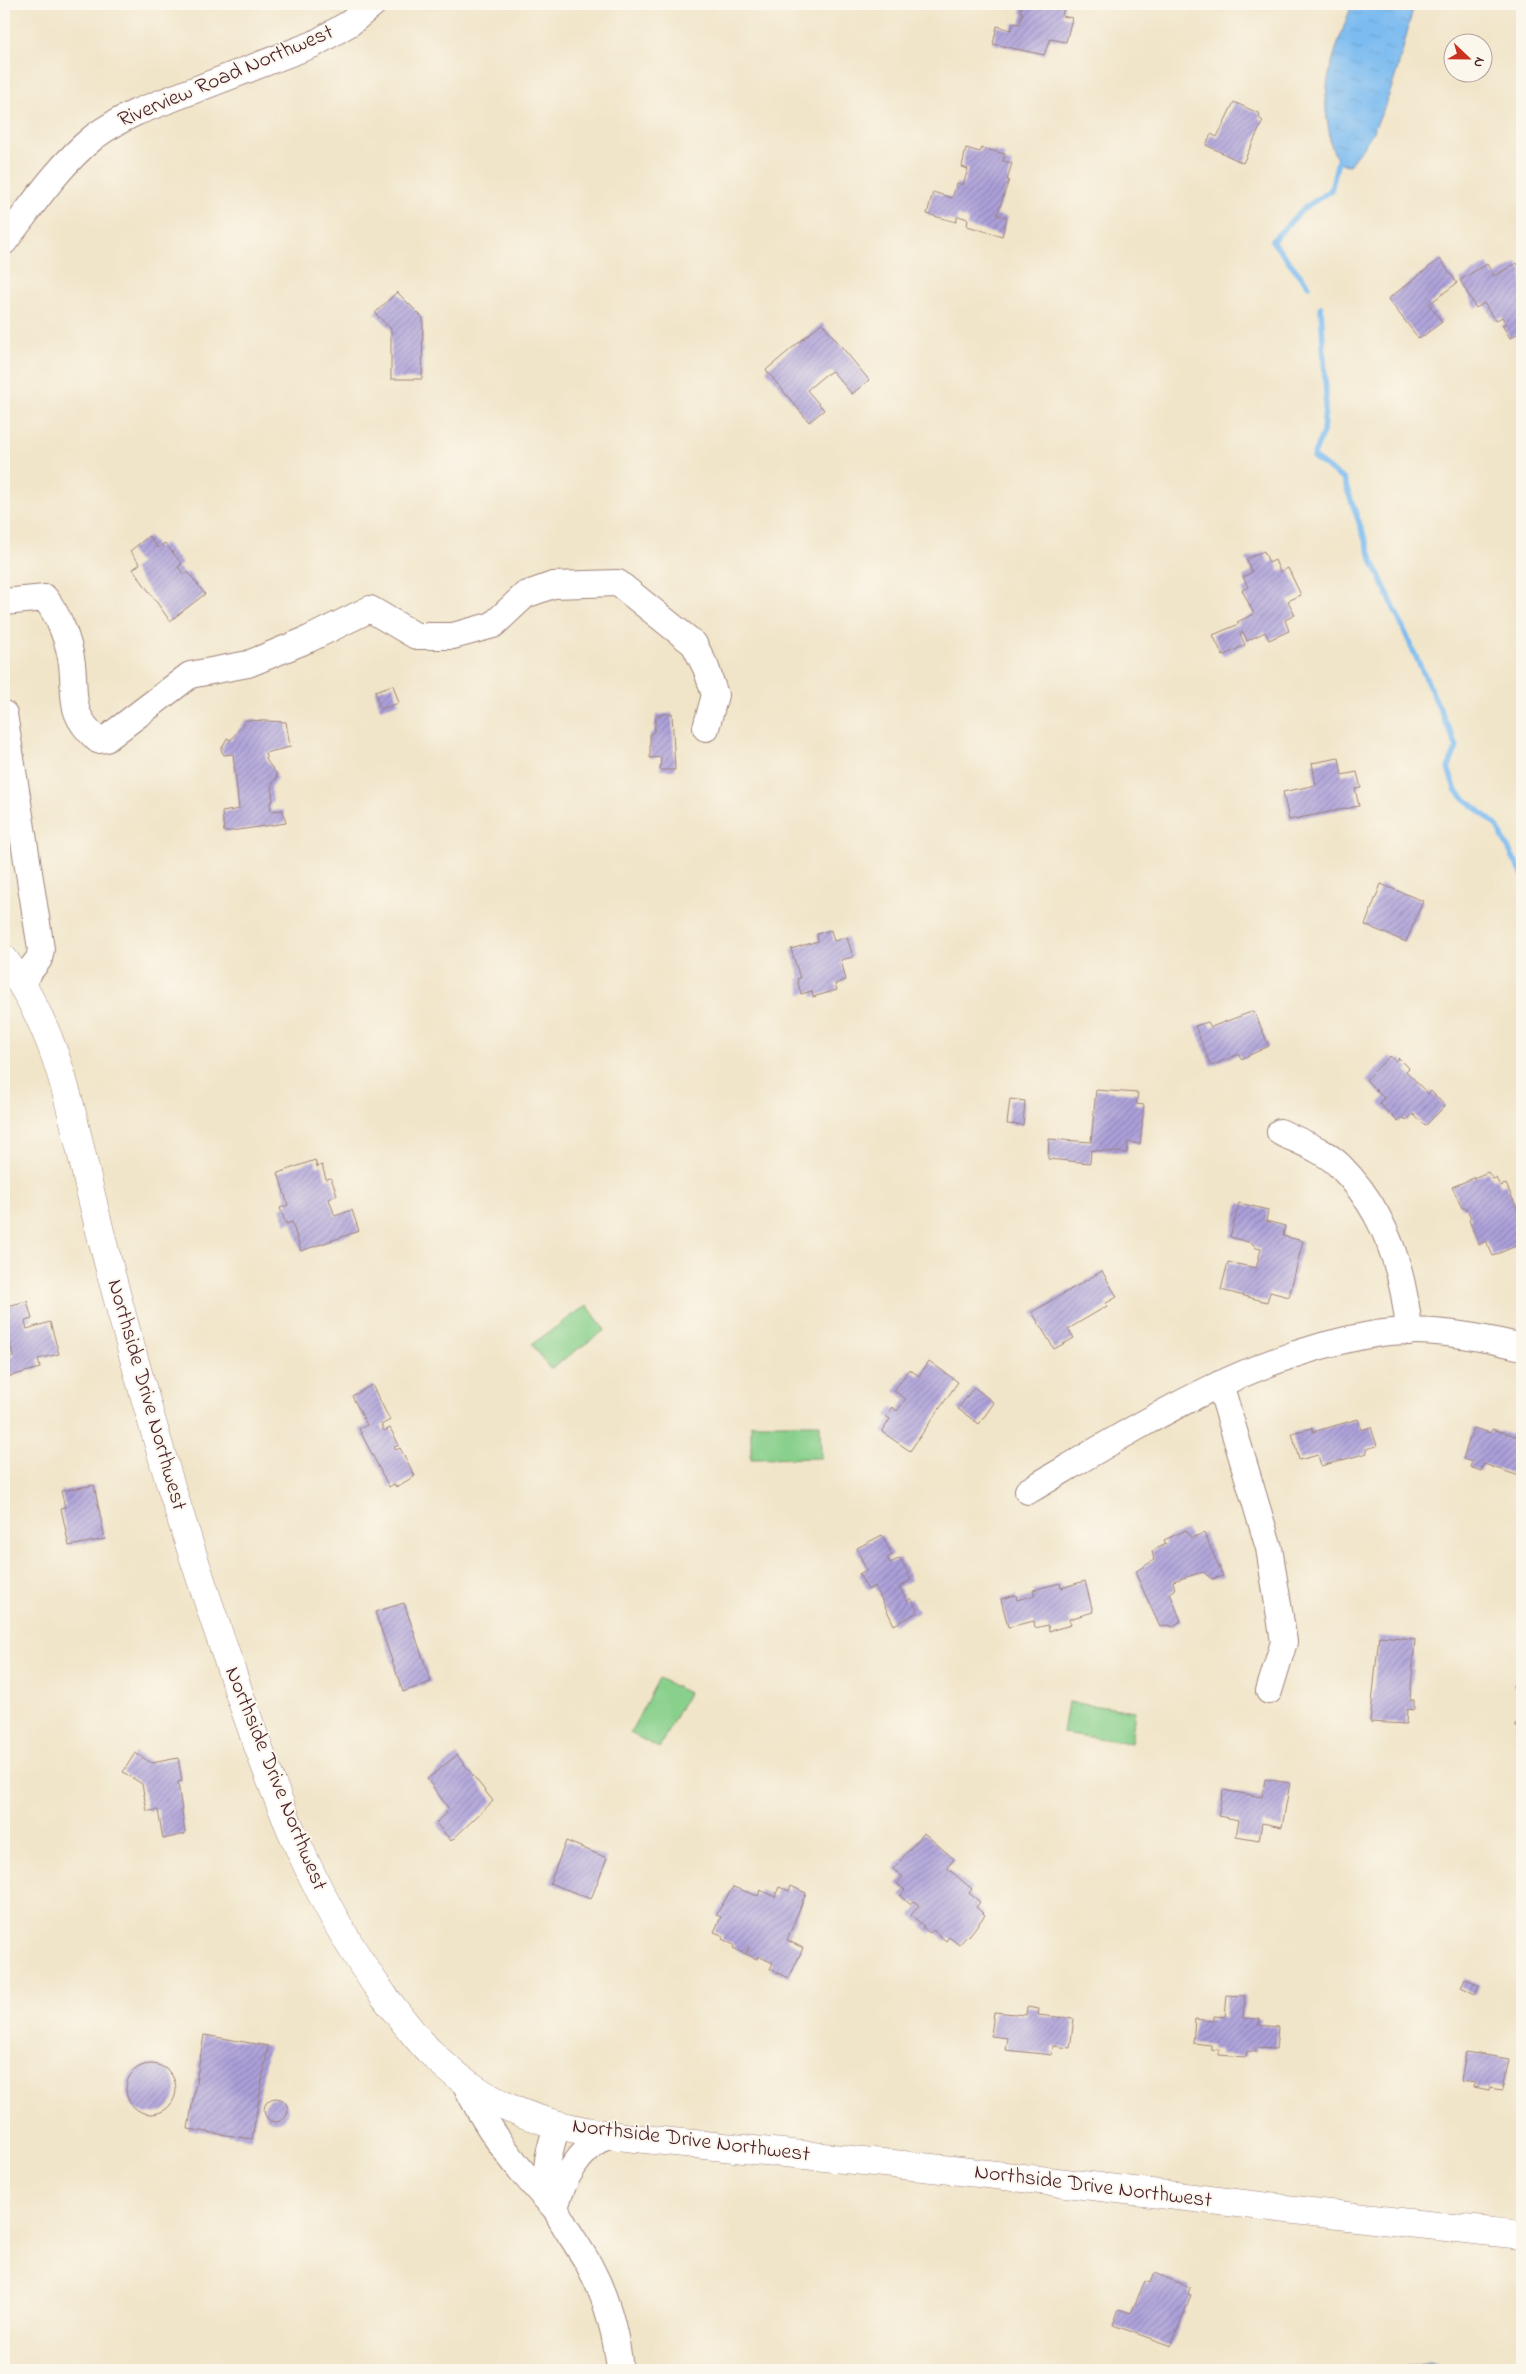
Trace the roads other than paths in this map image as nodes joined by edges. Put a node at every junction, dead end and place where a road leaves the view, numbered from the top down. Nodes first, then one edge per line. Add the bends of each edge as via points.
1 (373, 4) edge
2 (4, 242) edge
3 (4, 602) edge
4 (4, 714) edge
5 (706, 728) dead end
6 (4, 959) edge
7 (21, 982) junction
8 (1280, 1132) dead end
9 (1409, 1332) junction
10 (1522, 1347) edge
11 (1220, 1384) junction
12 (1028, 1491) dead end
13 (1268, 1691) dead end
14 (465, 2083) junction
15 (558, 2125) junction
16 (607, 2134) junction
17 (555, 2207) junction
18 (1522, 2235) edge
19 (620, 2370) edge

1 - 2 street, Riverview Road Northwest via 350,23 314,44 137,112 108,127 62,167
3 - 5 street via 44,598 53,608 66,637 72,665 73,697 80,721 98,740 106,739 190,675 248,664 370,609 416,636 453,636 493,625 525,594 553,584 618,583 694,644 715,694
4 - 7 street via 41,943 39,959
6 - 7 main road, Northside Drive Northwest
7 - 14 main road, Northside Drive Northwest via 44,1023 74,1116 94,1206 150,1416 196,1570 256,1745 326,1905 354,1952 426,2049
8 - 9 street via 1322,1152 1339,1165 1368,1200 1400,1269
9 - 10 street via 1476,1336
9 - 11 street via 1376,1334 1326,1346
11 - 12 street via 1170,1408
11 - 13 street via 1269,1548 1284,1642
14 - 15 main road, Northside Drive Northwest via 513,2110
14 - 17 street via 489,2128 520,2171
15 - 16 main road, Northside Drive Northwest
15 - 17 street via 547,2168
16 - 17 street via 572,2166
16 - 18 main road, Northside Drive Northwest
17 - 19 street via 598,2283 618,2345

